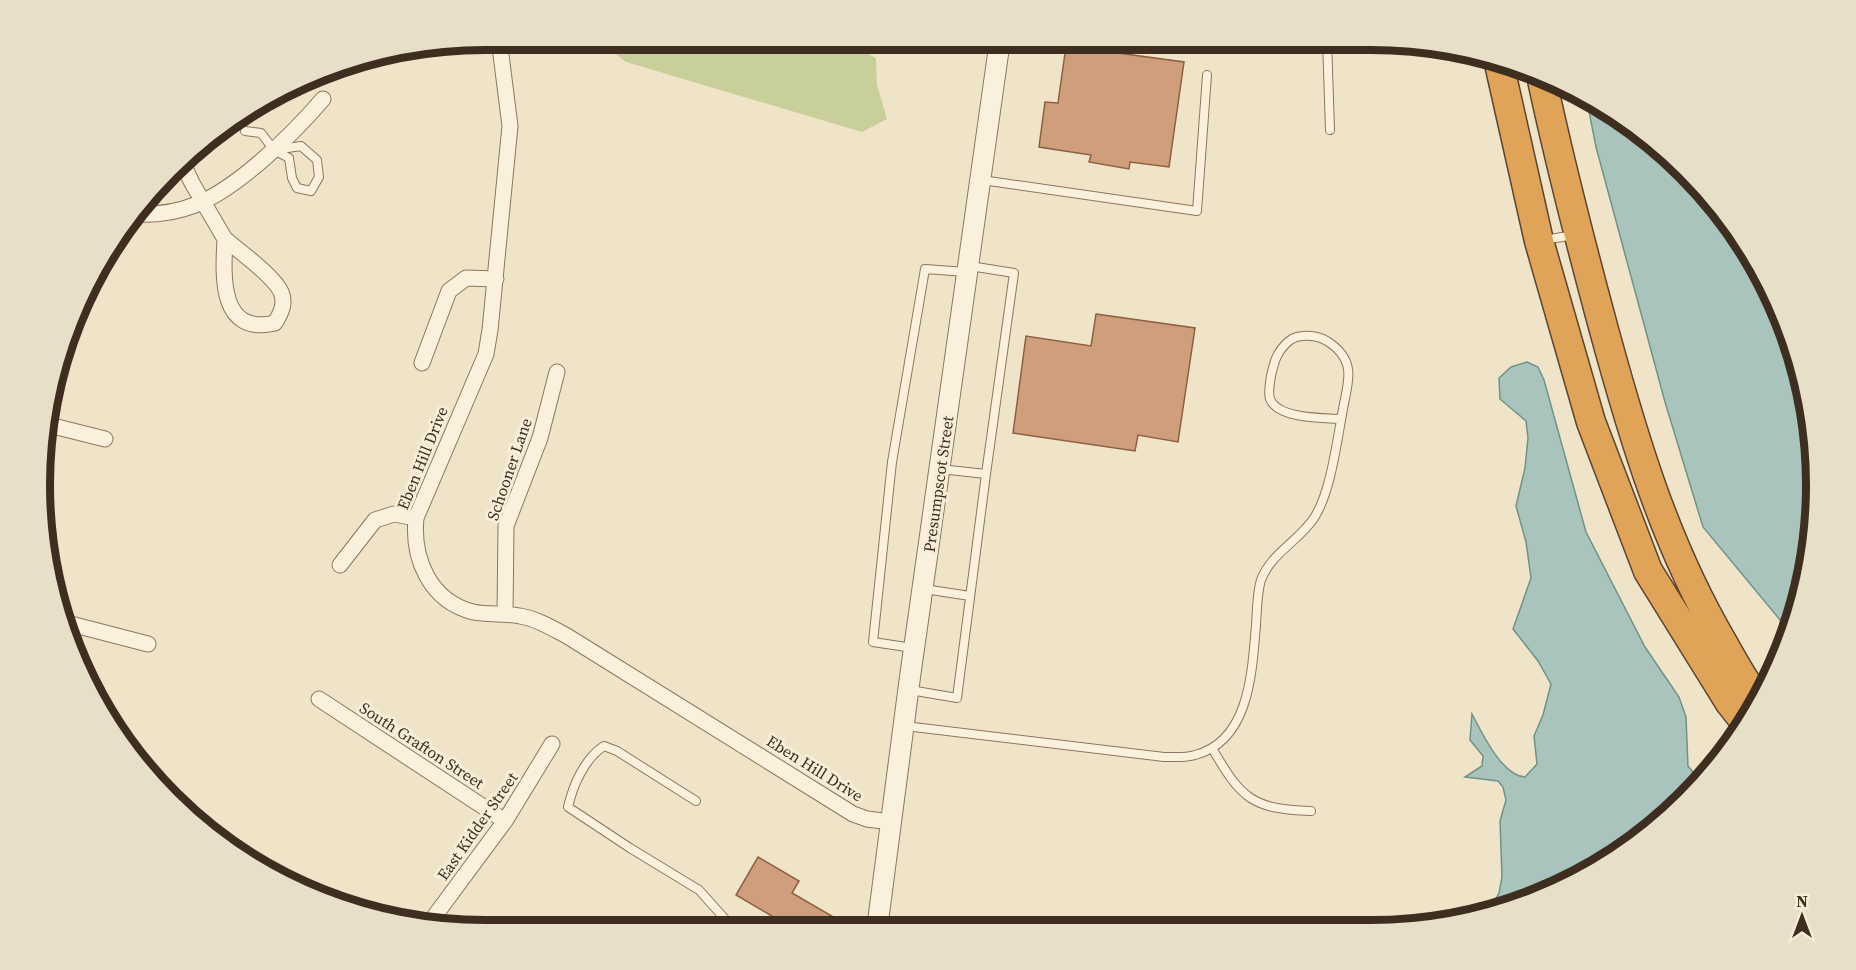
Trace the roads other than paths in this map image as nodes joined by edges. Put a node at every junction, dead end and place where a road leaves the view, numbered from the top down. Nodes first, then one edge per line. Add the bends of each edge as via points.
1 (500, 50) edge
2 (999, 50) edge
3 (1327, 50) edge
4 (1501, 70) edge
5 (1207, 75) dead end
6 (1543, 85) edge
7 (323, 99) dead end
8 (245, 130) dead end
9 (1330, 130) dead end
10 (274, 150) junction
11 (186, 169) edge
12 (981, 180) junction
13 (203, 202) junction
14 (145, 213) edge
15 (1578, 234) junction
16 (225, 238) junction
17 (1539, 241) junction
18 (968, 269) junction
19 (496, 279) junction
20 (422, 363) dead end
21 (557, 372) dead end
22 (1341, 419) junction
23 (53, 426) edge
24 (105, 439) dead end
25 (940, 469) junction
26 (986, 474) junction
27 (416, 518) junction
28 (340, 566) dead end
29 (923, 589) junction
30 (970, 596) junction
31 (505, 614) junction
32 (73, 625) edge
33 (148, 644) dead end
34 (914, 648) junction
35 (909, 690) junction
36 (1754, 693) edge
37 (319, 699) dead end
38 (1740, 716) edge
39 (904, 726) junction
40 (552, 744) dead end
41 (1212, 748) junction
42 (696, 801) dead end
43 (1311, 812) dead end
44 (506, 821) junction
45 (891, 822) junction
46 (434, 918) edge
47 (726, 920) edge
48 (878, 920) edge

1 - 19 street, Eben Hill Drive via 510,126
2 - 12 street, Presumpscot Street
3 - 9 lane
4 - 17 highway
5 - 12 lane via 1197,211
6 - 15 highway
7 - 10 street
8 - 10 lane via 261,133
10 - 10 lane via 289,158 297,188 311,191 319,177 317,160 302,146
10 - 13 street
11 - 13 street
12 - 18 street, Presumpscot Street
13 - 14 street via 176,211
13 - 16 street
15 - 17 lane
15 - 36 highway via 1625,408 1664,525 1705,613
16 - 16 street via 225,293 231,309 243,321 259,327 275,323 283,309 281,292
17 - 38 highway via 1590,422 1648,571
18 - 25 street, Presumpscot Street
18 - 26 lane via 1014,273
18 - 34 lane via 925,269 892,462 873,642
19 - 20 street via 466,278 449,291
19 - 27 street, Eben Hill Drive via 486,354
21 - 31 street, Schooner Lane via 540,438 506,526
22 - 22 lane via 1278,410 1270,398 1275,357 1291,339 1309,335 1326,340 1344,354 1349,370
22 - 41 lane via 1334,460 1314,519 1271,561 1261,581 1247,697 1234,727
23 - 24 street
25 - 26 lane
25 - 29 street, Presumpscot Street
26 - 30 lane
27 - 28 street via 394,514 375,520
27 - 31 street, Eben Hill Drive via 414,536 422,569 443,598 460,608
29 - 30 lane
29 - 34 street, Presumpscot Street
30 - 35 lane via 957,698
31 - 45 street, Eben Hill Drive via 531,619 567,636 853,814
32 - 33 street
34 - 35 street, Presumpscot Street
35 - 39 street, Presumpscot Street
37 - 44 street, South Grafton Street
39 - 41 lane via 1164,757 1195,755
39 - 45 street, Presumpscot Street
40 - 44 street, East Kidder Street
41 - 43 lane via 1246,797 1271,808
42 - 47 lane via 604,746 593,753 568,807 699,890
44 - 46 street, East Kidder Street
45 - 48 street, Presumpscot Street

